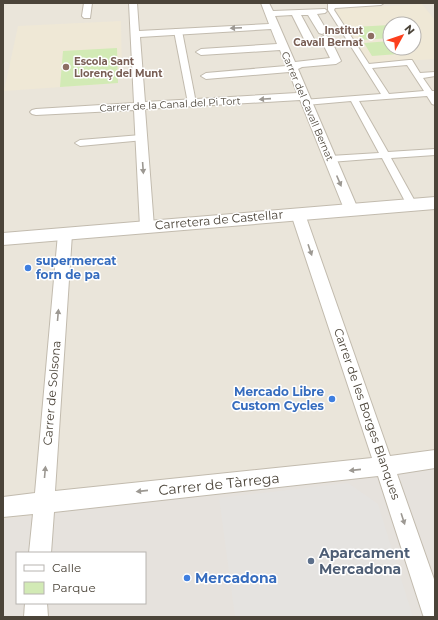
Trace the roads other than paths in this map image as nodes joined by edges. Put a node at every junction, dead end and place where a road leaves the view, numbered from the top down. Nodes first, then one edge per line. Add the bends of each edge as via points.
1 (88, 3) edge
2 (133, 3) edge
3 (265, 3) edge
4 (369, 3) edge
5 (381, 3) edge
6 (332, 4) edge
7 (322, 11) dead end
8 (311, 12) junction
9 (295, 13) junction
10 (270, 14) junction
11 (87, 16) dead end
12 (275, 26) junction
13 (178, 31) junction
14 (135, 34) junction
15 (309, 39) dead end
16 (283, 47) junction
17 (201, 52) dead end
18 (368, 66) junction
19 (292, 69) junction
20 (435, 74) edge
21 (206, 76) dead end
22 (418, 76) junction
23 (432, 93) edge
24 (387, 97) junction
25 (305, 99) junction
26 (354, 99) junction
27 (435, 102) edge
28 (192, 103) junction
29 (139, 106) junction
30 (36, 112) dead end
31 (141, 138) junction
32 (80, 143) dead end
33 (435, 152) edge
34 (384, 156) junction
35 (330, 160) junction
36 (435, 203) edge
37 (412, 205) junction
38 (351, 209) junction
39 (298, 214) junction
40 (147, 227) junction
41 (65, 234) junction
42 (3, 239) edge
43 (435, 459) edge
44 (385, 466) junction
45 (43, 502) junction
46 (3, 507) edge
47 (40, 552) edge
48 (36, 604) edge
49 (435, 615) edge
50 (36, 617) edge

1 - 11 street
2 - 14 street
3 - 10 street, Carrer del Cavall Bernat
4 - 5 street
4 - 6 street
6 - 18 street via 331,10
7 - 8 street
8 - 9 street
8 - 19 street via 336,61 299,64
9 - 10 street
9 - 15 street
10 - 12 street, Carrer del Cavall Bernat
12 -> 13 street
12 - 16 street, Carrer del Cavall Bernat
13 - 14 street
13 - 28 street
14 - 29 street
16 - 17 street
16 - 19 street, Carrer del Cavall Bernat
18 - 22 street via 408,62
18 - 24 street
19 - 21 street
19 - 25 street, Carrer del Cavall Bernat
20 - 22 street
22 - 23 street
23 - 24 street
23 - 27 street
24 - 26 street
25 - 26 street
25 -> 28 street, Carrer de la Canal del Pi Tort
25 - 35 street, Carrer del Cavall Bernat
26 - 34 street
28 - 29 street, Carrer de la Canal del Pi Tort
29 - 30 street, Carrer de la Canal del Pi Tort
29 - 31 street
31 - 32 street
31 -> 40 street
33 - 34 street
34 - 35 street
34 - 37 street
35 -> 38 street, Carrer del Cavall Bernat
36 - 37 street, Carretera de Castellar
37 - 38 street, Carretera de Castellar
38 - 39 street, Carretera de Castellar
39 - 40 street, Carretera de Castellar
39 -> 44 street, Carrer de les Borges Blanques
40 - 41 street, Carretera de Castellar
41 - 42 street, Carretera de Castellar
45 -> 41 street, Carrer de Solsona
43 - 44 street, Carrer de Tàrrega
44 -> 45 street, Carrer de Tàrrega
44 -> 49 street, Carrer de les Borges Blanques
45 - 46 street, Carrer de Tàrrega
45 - 47 street, Carrer de Solsona
48 - 50 street

